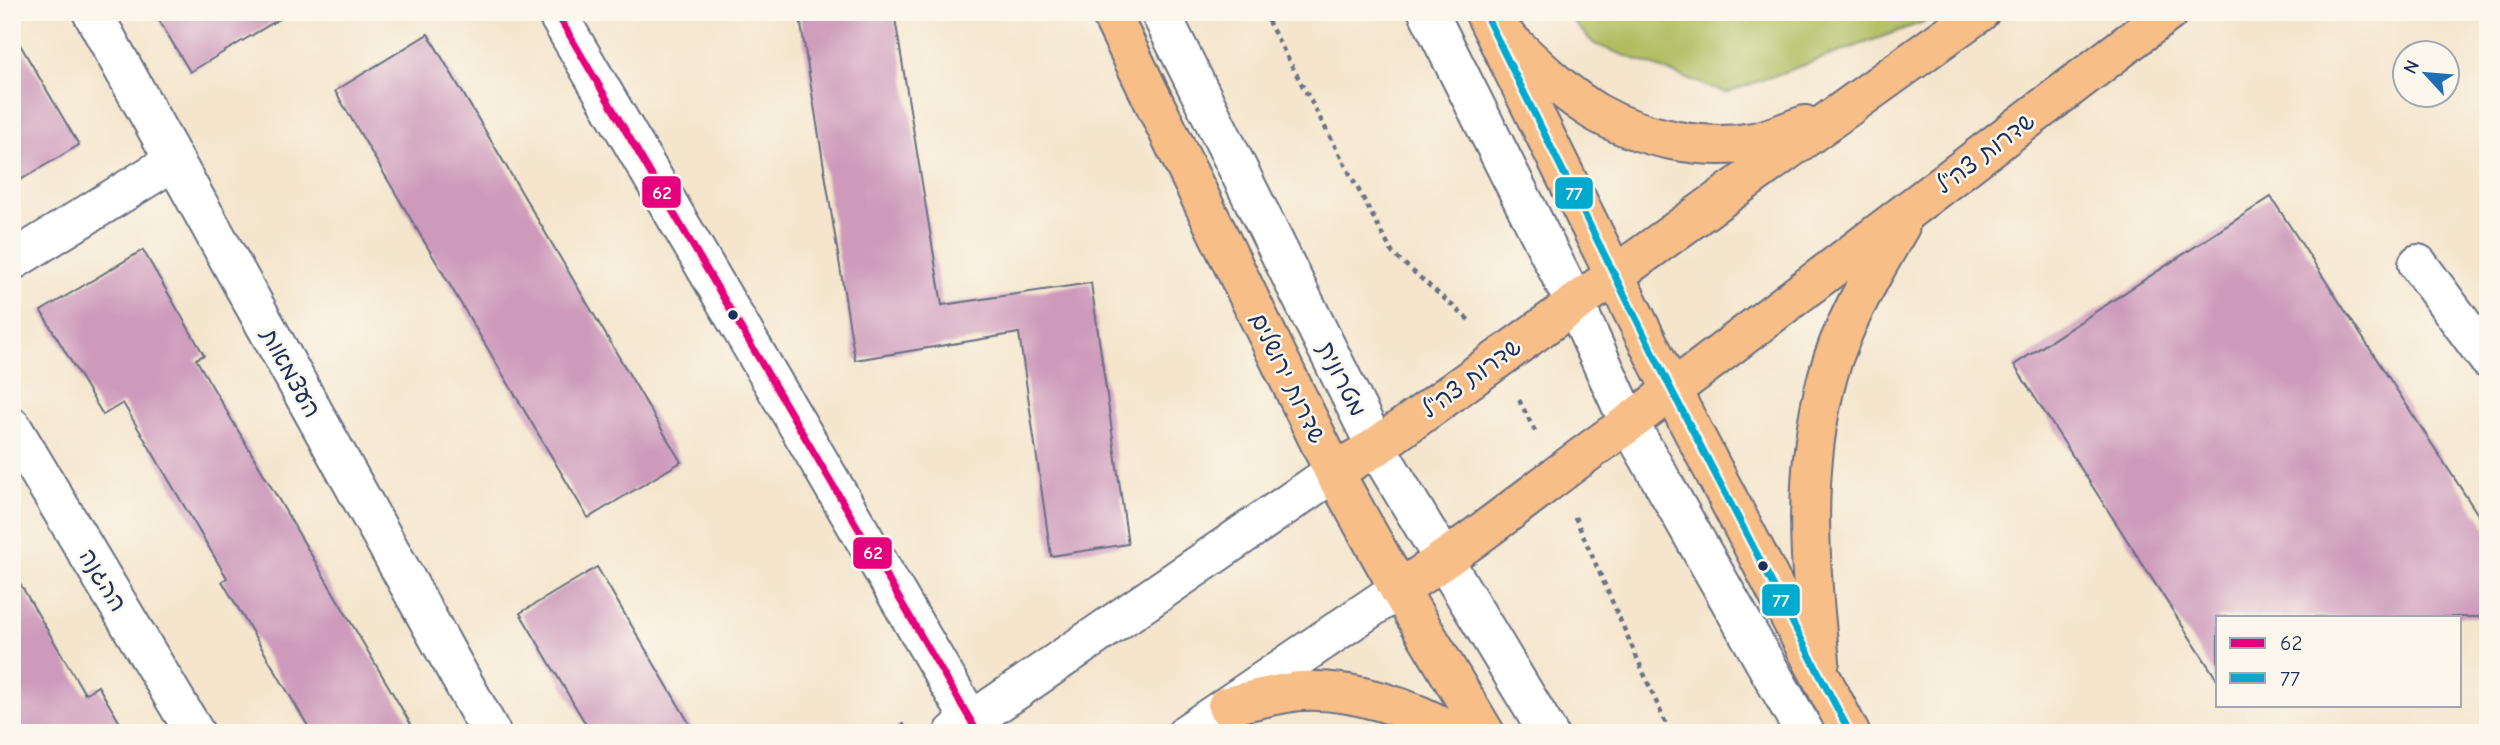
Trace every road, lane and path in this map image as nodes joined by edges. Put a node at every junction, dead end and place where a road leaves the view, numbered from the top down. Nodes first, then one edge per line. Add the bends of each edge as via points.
1 (92, 12) edge
2 (555, 12) edge
3 (1110, 12) edge
4 (1160, 12) edge
5 (1263, 12) edge
6 (1428, 12) edge
7 (1980, 12) edge
8 (2169, 12) edge
9 (1487, 17) edge
10 (1847, 111) junction
11 (174, 161) junction
12 (1909, 211) junction
13 (12, 261) edge
14 (2418, 264) dead end
15 (1614, 275) junction
16 (1575, 304) junction
17 (1497, 357) junction
18 (2488, 359) edge
19 (1671, 389) junction
20 (1629, 423) junction
21 (12, 427) edge
22 (1376, 447) junction
23 (1334, 472) junction
24 (1556, 472) junction
25 (1446, 560) junction
26 (1399, 589) junction
27 (1822, 684) junction
28 (1227, 706) junction
29 (967, 729) edge
30 (194, 733) edge
31 (491, 733) edge
32 (1187, 733) edge
33 (1455, 733) edge
34 (1486, 733) edge
35 (1548, 733) edge
36 (1670, 733) edge
37 (1805, 733) edge
38 (1850, 733) edge

1 - 11 street, העצמאות
2 - 29 street
3 - 23 main road, שדרות ירושלים
4 - 22 street, מטרונית
5 - 17 path via 1393,254 1471,322
6 - 16 street
7 - 10 main road, שדרות צה"ל
8 - 12 main road, שדרות צה"ל
9 - 10 main road via 1555,82 1598,113 1654,134 1703,146 1754,142
9 - 15 main road
10 - 15 main road, שדרות צה"ל
11 - 13 street
11 - 31 street, העצמאות
12 - 19 main road, שדרות צה"ל
12 - 27 main road via 1862,293 1828,374 1811,470 1809,564
14 - 18 street
15 - 16 main road, שדרות צה"ל
15 - 19 main road
16 - 17 main road, שדרות צה"ל
16 - 20 street
17 - 22 main road, שדרות צה"ל
17 - 24 path
19 - 20 main road, שדרות צה"ל
19 - 27 main road
20 - 24 main road, שדרות צה"ל
20 - 37 street
21 - 30 street, ההגנה
22 - 23 main road, שדרות צה"ל
22 - 25 street, מטרונית
23 - 26 main road, שדרות ירושלים
23 - 29 street, שדרות צה"ל
24 - 25 main road, שדרות צה"ל
24 - 36 path
25 - 26 main road, שדרות צה"ל
25 - 35 street, מטרונית
26 - 28 street, שדרות צה"ל
26 - 34 main road, שדרות ירושלים
27 - 38 main road
28 - 32 street, שדרות צה"ל
28 - 33 main road via 1301,691 1343,695 1429,718

